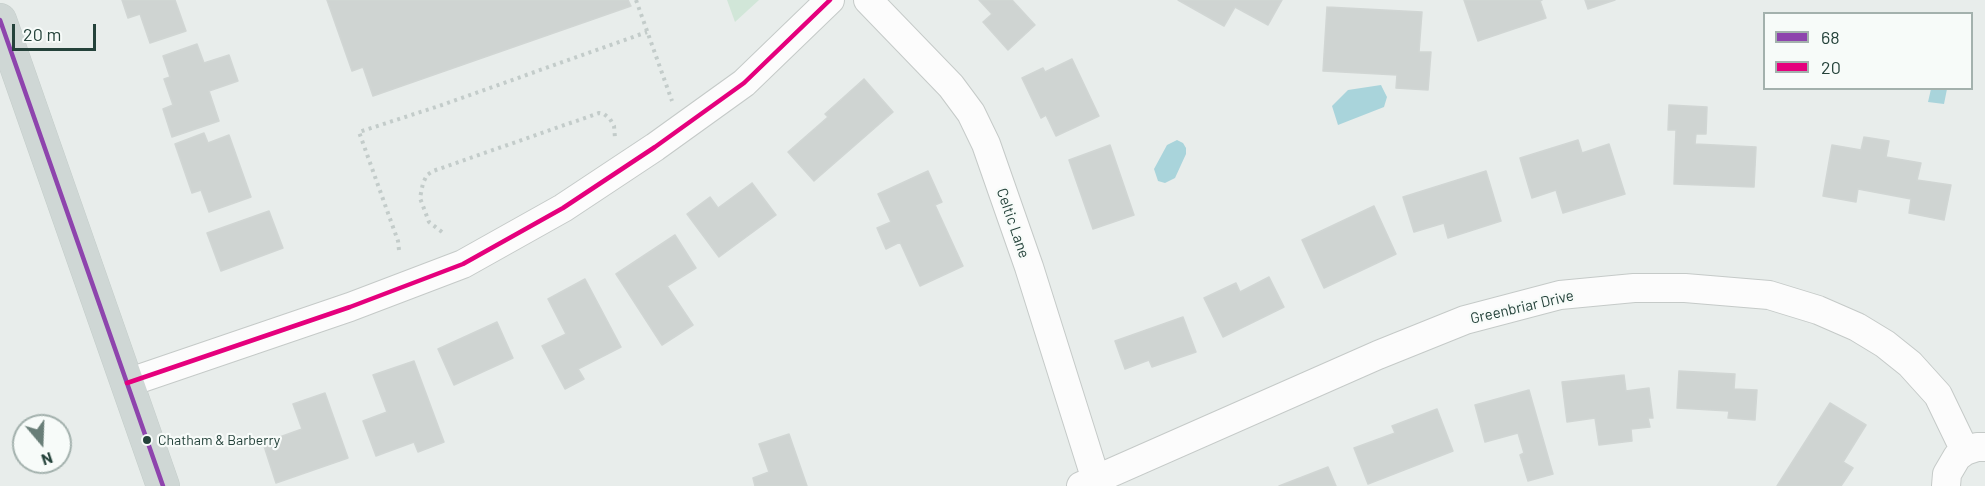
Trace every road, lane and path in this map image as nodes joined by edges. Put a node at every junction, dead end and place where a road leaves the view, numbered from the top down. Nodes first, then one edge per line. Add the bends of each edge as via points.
1 (636, 0) edge
2 (830, 0) edge
3 (868, 0) edge
4 (0, 20) edge
5 (647, 32) junction
6 (672, 103) dead end
7 (615, 138) dead end
8 (442, 232) dead end
9 (399, 250) dead end
10 (126, 383) junction
11 (1975, 449) edge
12 (1089, 483) edge
13 (163, 486) edge
14 (1946, 486) edge

1 - 5 path
2 - 10 street via 726,96 563,208 464,264
3 - 12 street, Celtic Lane via 951,86 986,144 1029,267
4 - 10 main road
5 - 6 path
5 - 9 path via 359,132
7 - 8 path via 610,119 599,113 433,171 423,183 420,198 429,222
10 - 13 main road
11 - 12 street, Greenbriar Drive via 1938,395 1910,364 1857,327 1770,295 1634,288 1560,295 1465,320 1367,359
11 - 14 street via 1950,465

